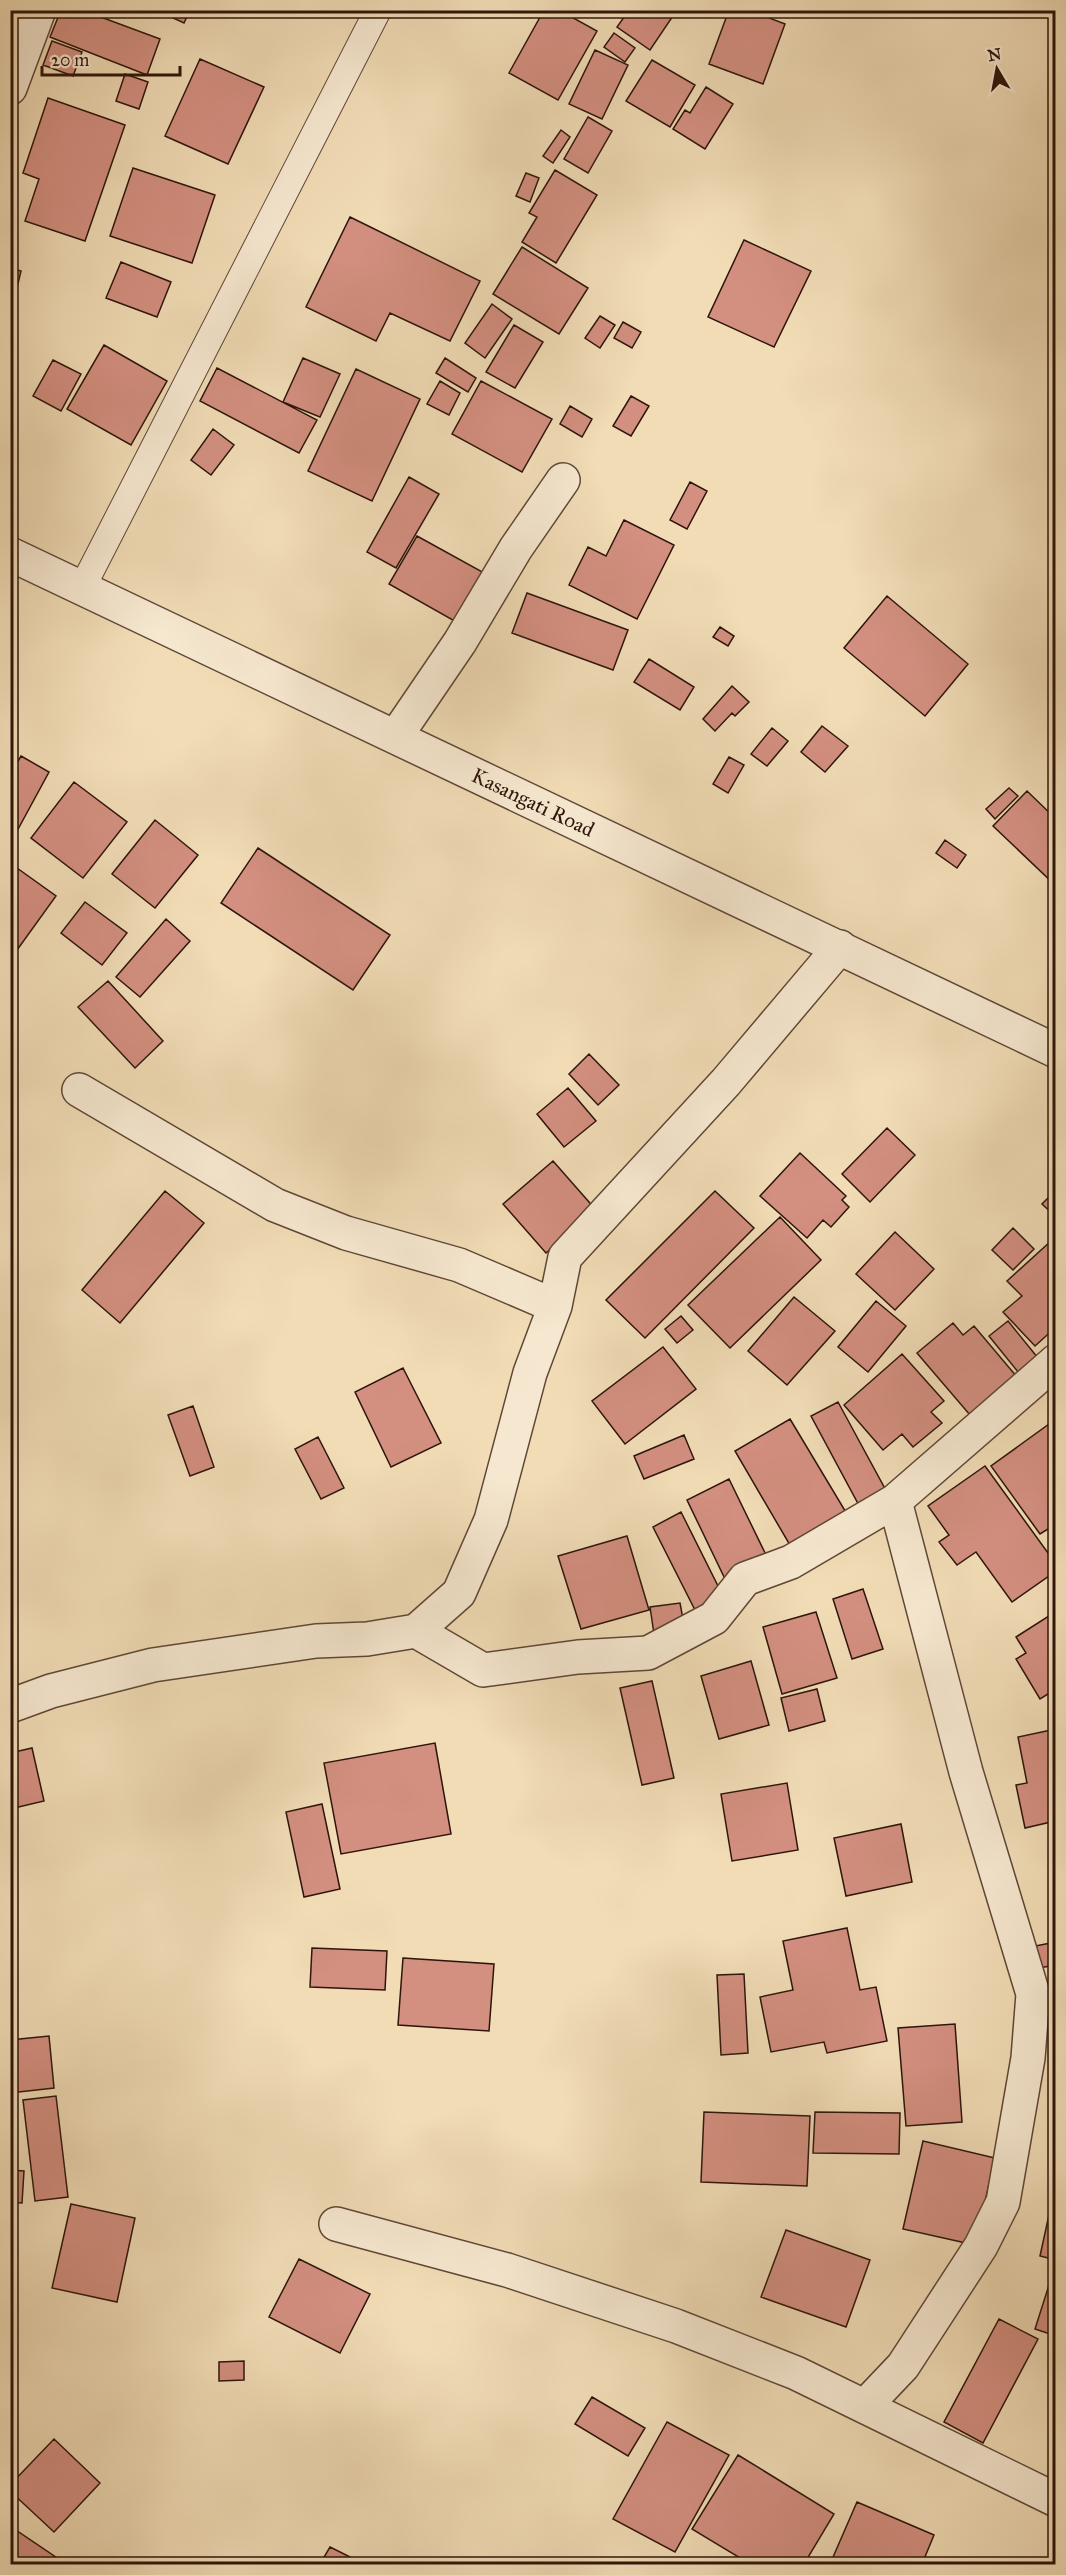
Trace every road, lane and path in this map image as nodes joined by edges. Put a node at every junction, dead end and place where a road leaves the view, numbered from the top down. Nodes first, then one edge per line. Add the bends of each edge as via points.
1 (39, 10) edge
2 (378, 10) edge
3 (10, 88) edge
4 (562, 480) dead end
5 (10, 554) edge
6 (82, 588) junction
7 (396, 736) junction
8 (840, 947) junction
9 (1056, 1051) edge
10 (79, 1090) dead end
11 (555, 1306) junction
12 (1056, 1361) edge
13 (896, 1501) junction
14 (416, 1631) junction
15 (10, 1706) edge
16 (336, 2224) dead end
17 (865, 2406) junction
18 (1056, 2500) edge

1 - 3 street
2 - 6 lane
4 - 7 street
5 - 6 street, Kasangati Road
6 - 7 street, Kasangati Road
7 - 8 street, Kasangati Road
8 - 9 street, Kasangati Road
8 - 11 street via 726,1082 566,1257
10 - 11 street via 275,1206 346,1233 459,1265
11 - 14 street via 530,1373 491,1520 459,1593
12 - 13 street
13 - 14 street via 791,1562 745,1579 714,1618 648,1653 578,1657 483,1671
13 - 17 street via 966,1772 1033,1994 1028,2058 1003,2202 981,2246 903,2366
14 - 15 street via 153,1665 51,1690
16 - 17 street via 507,2270 676,2326 796,2373
17 - 18 street

